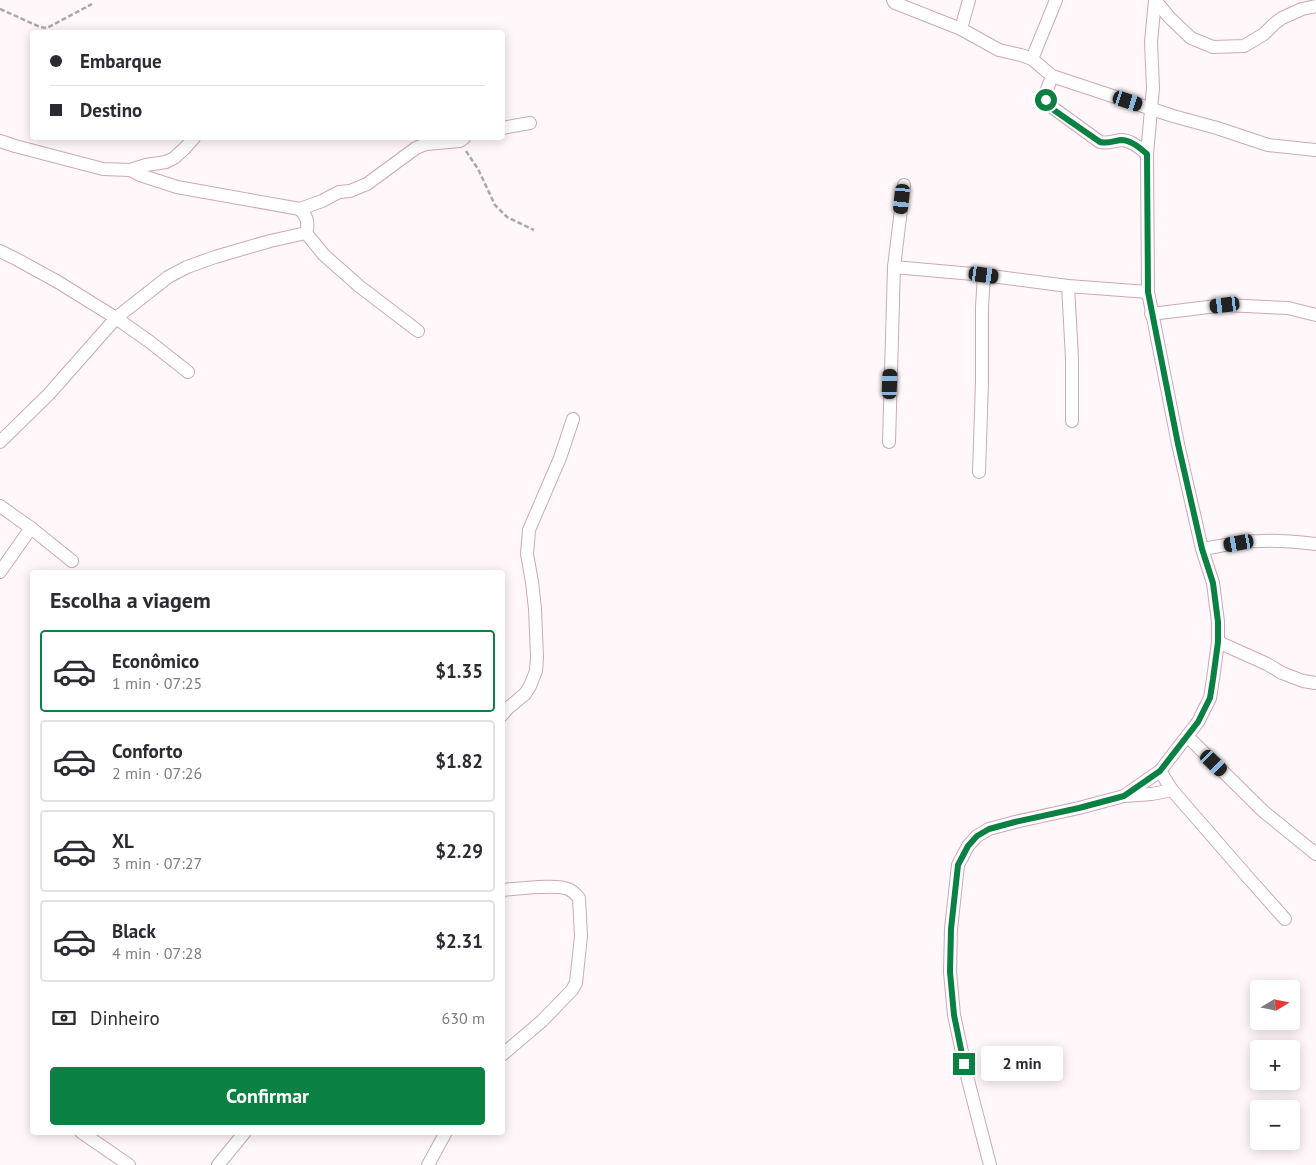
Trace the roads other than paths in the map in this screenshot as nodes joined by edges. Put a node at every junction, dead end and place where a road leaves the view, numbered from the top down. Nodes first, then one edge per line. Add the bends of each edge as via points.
1 (893, 0) edge
2 (970, 0) edge
3 (1056, 0) edge
4 (1155, 0) edge
5 (1316, 6) edge
6 (961, 29) junction
7 (1032, 59) junction
8 (1052, 76) junction
9 (1151, 109) junction
10 (530, 123) dead end
11 (505, 127) edge
12 (192, 140) edge
13 (455, 140) edge
14 (0, 141) edge
15 (1316, 150) edge
16 (1147, 154) junction
17 (156, 163) junction
18 (130, 170) junction
19 (158, 180) junction
20 (904, 185) dead end
21 (300, 209) junction
22 (306, 233) junction
23 (0, 251) edge
24 (894, 267) junction
25 (984, 275) junction
26 (1068, 286) junction
27 (1148, 292) junction
28 (1151, 314) junction
29 (1316, 316) edge
30 (116, 318) junction
31 (418, 331) dead end
32 (188, 372) dead end
33 (573, 419) dead end
34 (1072, 421) dead end
35 (0, 442) edge
36 (889, 442) dead end
37 (979, 472) dead end
38 (0, 506) edge
39 (31, 528) junction
40 (1316, 544) edge
41 (1202, 549) junction
42 (72, 561) dead end
43 (0, 572) edge
44 (1218, 642) junction
45 (1316, 683) edge
46 (505, 712) edge
47 (1187, 736) junction
48 (1160, 771) junction
49 (1172, 790) junction
50 (1124, 796) junction
51 (1316, 854) edge
52 (505, 890) edge
53 (1285, 919) dead end
54 (505, 1052) edge
55 (84, 1135) edge
56 (444, 1135) edge
57 (234, 1139) edge
58 (129, 1165) edge
59 (218, 1165) edge
60 (428, 1165) edge
61 (990, 1165) edge

1 - 6 street
2 - 6 street
3 - 7 street
4 - 5 street via 1191,38 1213,47 1244,46 1282,18
4 - 9 street
6 - 7 street via 999,50
7 - 8 street
8 - 9 street
8 - 16 street via 1045,95 1048,106 1100,142 1127,141
9 - 15 street via 1268,145
9 - 16 street
10 - 11 street
12 - 17 street via 174,158
13 - 21 street via 416,148 367,184
14 - 18 street via 103,169
16 - 27 street
17 - 18 street
17 - 19 street
18 - 19 street
19 - 21 street via 178,187
20 - 24 street
21 - 22 street via 306,218
22 - 30 street via 214,257 187,268 168,277
22 - 31 street via 324,255 359,286
23 - 30 street
24 - 25 street
24 - 36 street
25 - 26 street
25 - 37 street
26 - 27 street
26 - 34 street
27 - 28 street
28 - 29 street via 1225,305 1288,308
28 - 41 street
30 - 32 street
30 - 35 street via 49,394
33 - 46 street via 529,530 527,554 535,610 536,671 525,694
38 - 39 street
39 - 42 street
39 - 43 street
40 - 41 street via 1274,540
41 - 44 street via 1213,583
44 - 45 street via 1282,673
44 - 47 street via 1210,698
47 - 48 street
47 - 51 street via 1264,811
48 - 49 street
48 - 50 street
49 - 50 street
49 - 53 street
50 - 61 street via 989,829 968,846 958,865 951,929 954,1015
52 - 54 street via 559,887 571,890 579,898 581,936 578,977 572,990
55 - 58 street
56 - 60 street
57 - 59 street

